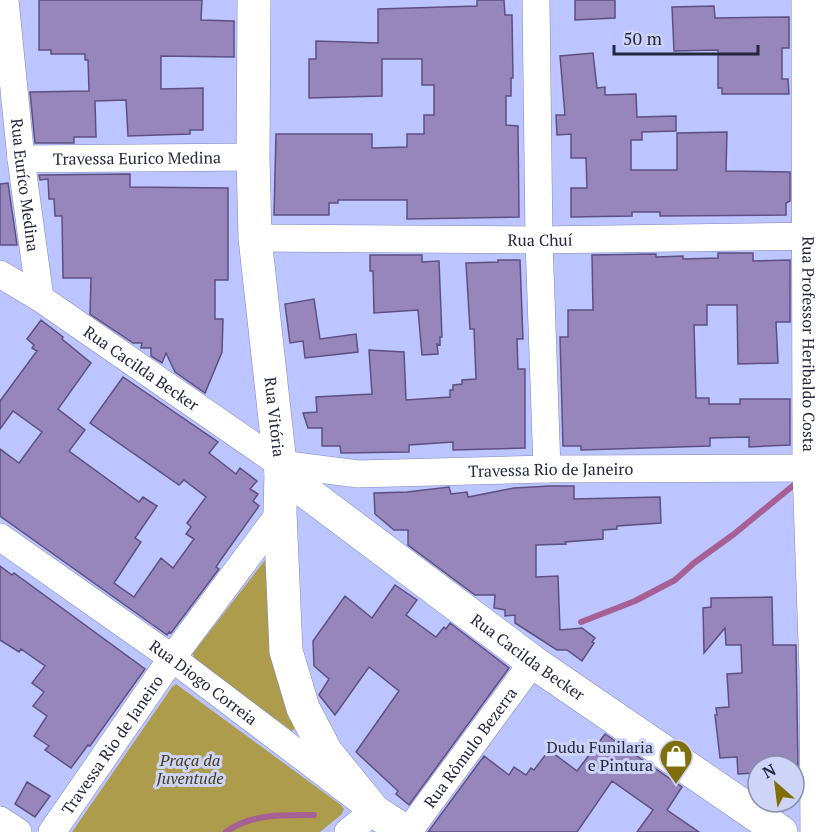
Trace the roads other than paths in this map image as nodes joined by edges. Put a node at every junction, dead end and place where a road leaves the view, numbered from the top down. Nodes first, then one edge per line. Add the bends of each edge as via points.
1 (5, 0) edge
2 (254, 0) edge
3 (536, 0) edge
4 (808, 0) edge
5 (253, 157) junction
6 (21, 159) junction
7 (816, 237) edge
8 (255, 238) junction
9 (538, 240) junction
10 (0, 274) edge
11 (40, 298) junction
12 (281, 468) junction
13 (817, 468) edge
14 (547, 470) junction
15 (280, 513) junction
16 (0, 537) edge
17 (172, 658) junction
18 (533, 662) junction
19 (374, 811) junction
20 (0, 820) edge
21 (18, 832) edge
22 (52, 832) edge
23 (348, 832) edge
24 (407, 832) edge
25 (781, 832) edge
26 (817, 832) edge

1 - 6 street, Rua Euríco Medina
2 - 5 main road, Rua Vitória
3 - 9 street
4 - 7 main road, Rua Professor Heribaldo Costa
5 - 6 street, Travessa Eurico Medina
5 - 8 main road, Rua Vitória
6 - 11 street, Rua Euríco Medina
7 - 9 street, Rua Chuí
7 - 13 main road, Rua Professor Heribaldo Costa
8 - 9 street, Rua Chuí
8 - 12 main road, Rua Vitória
9 - 14 street
10 - 11 street, Rua Cacilda Becker
11 - 12 street, Rua Cacilda Becker
12 - 14 street, Travessa Rio de Janeiro via 358,474
12 - 15 main road, Rua Vitória
12 - 18 main road, Rua Cacilda Becker
13 - 14 street, Travessa Rio de Janeiro
13 - 26 main road, Rua Professor Heribaldo Costa
15 - 17 street, Travessa Rio de Janeiro
15 - 19 main road, Rua Vitória via 286,651 303,708 327,752
16 - 17 street, Rua Diogo Correia
17 - 19 street, Rua Diogo Correia
17 - 22 street, Travessa Rio de Janeiro
18 - 24 street, Rua Rômulo Bezerra
18 - 25 main road, Rua Cacilda Becker
19 - 23 street
19 - 24 main road, Rua Diogo Correia
20 - 21 street

